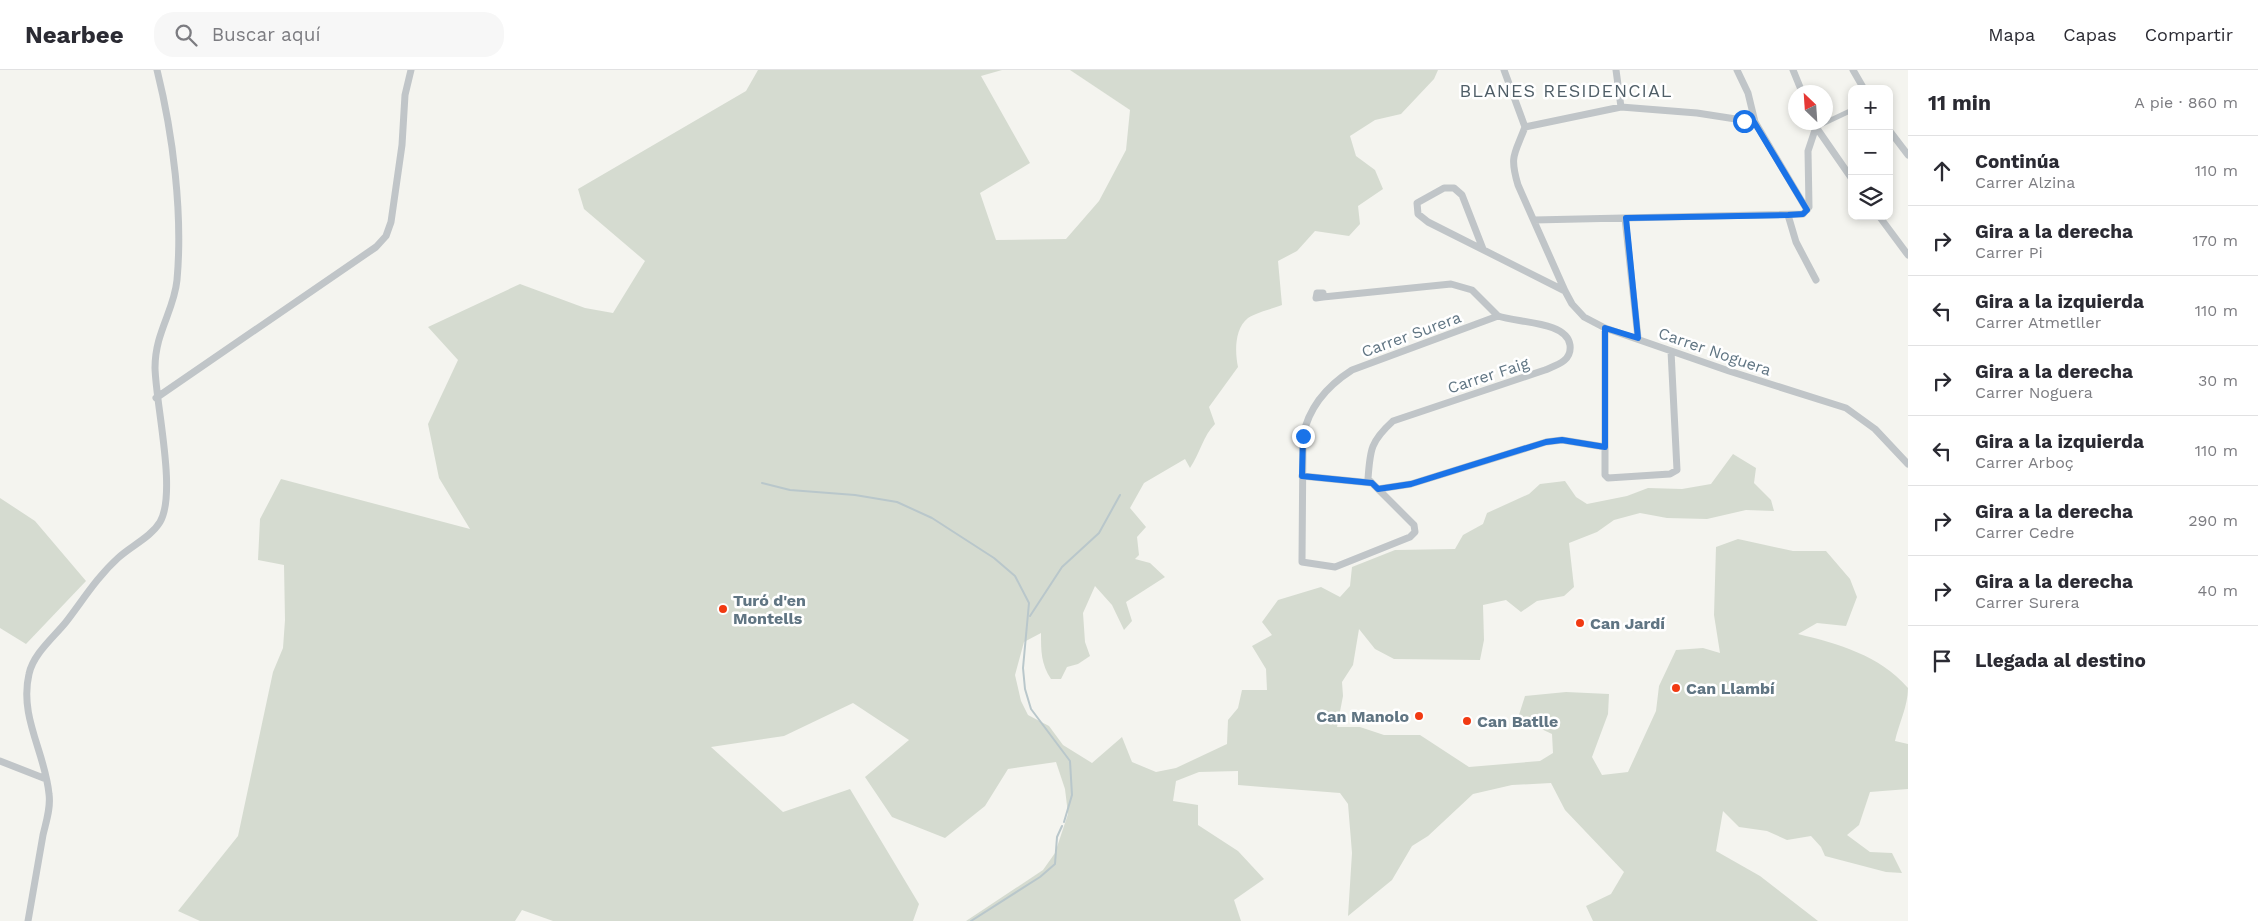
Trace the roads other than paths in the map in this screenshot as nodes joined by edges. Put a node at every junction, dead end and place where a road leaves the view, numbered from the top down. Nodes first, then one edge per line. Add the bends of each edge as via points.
1 (157, 70) edge
2 (411, 70) edge
3 (1504, 70) edge
4 (1616, 70) edge
5 (1737, 70) edge
6 (1793, 70) edge
7 (1853, 70) edge
8 (1799, 85) edge
9 (1862, 85) edge
10 (1621, 107) junction
11 (1848, 112) edge
12 (1833, 118) edge
13 (1754, 122) junction
14 (1525, 127) junction
15 (1814, 130) edge
16 (1818, 130) edge
17 (1893, 135) edge
18 (1908, 154) edge
19 (1849, 175) edge
20 (1807, 210) junction
21 (1788, 215) junction
22 (1626, 218) junction
23 (1534, 220) junction
24 (1882, 220) edge
25 (1483, 249) junction
26 (1908, 255) edge
27 (1816, 280) dead end
28 (1565, 291) junction
29 (1323, 297) dead end
30 (1498, 316) junction
31 (1605, 328) junction
32 (1638, 338) junction
33 (1671, 351) junction
34 (156, 398) junction
35 (1605, 447) junction
36 (1908, 464) edge
37 (1302, 476) junction
38 (1375, 486) junction
39 (0, 761) edge
40 (46, 779) junction
41 (28, 921) edge

1 - 34 street via 172,153 178,251 175,295 160,332 156,352
2 - 34 street via 405,94 402,145 391,222 386,236 376,247
3 - 14 street
4 - 10 street
5 - 13 street via 1748,93
6 - 8 street
7 - 9 street
10 - 13 street via 1697,113
10 - 14 street
11 - 12 street
13 - 20 street
14 - 23 street, Carrer Noguera via 1513,154 1513,170
15 - 20 street via 1808,152
16 - 19 street
17 - 18 street
20 - 21 street via 1803,214
21 - 22 street
21 - 27 street via 1796,242
22 - 23 street
22 - 32 street
23 - 28 street, Carrer Noguera
24 - 26 street
25 - 25 street via 1462,195 1454,188 1444,188 1417,203 1418,214 1428,222
25 - 28 street
28 - 31 street, Carrer Noguera via 1584,317
29 - 30 street, Carrer Surera via 1451,284 1472,290
30 - 37 street, Carrer Surera via 1359,367 1334,381 1316,402 1306,423
30 - 38 street, Carrer Faig via 1563,331 1570,342 1571,352 1566,360 1545,370 1393,420 1377,436 1370,452 1368,479
31 - 32 street, Carrer Noguera
31 - 35 street
32 - 33 street, Carrer Noguera
33 - 35 street via 1677,470 1670,474 1608,478 1605,474
33 - 36 street, Carrer Noguera via 1846,408 1875,430
34 - 40 street via 168,492 159,524 104,571 29,671 26,690 28,715
35 - 38 street via 1562,440 1546,442 1411,484
37 - 38 street
37 - 38 street, Carrer Surera via 1302,562 1335,567 1410,537 1415,532 1414,525
39 - 40 street
40 - 41 street via 50,804

